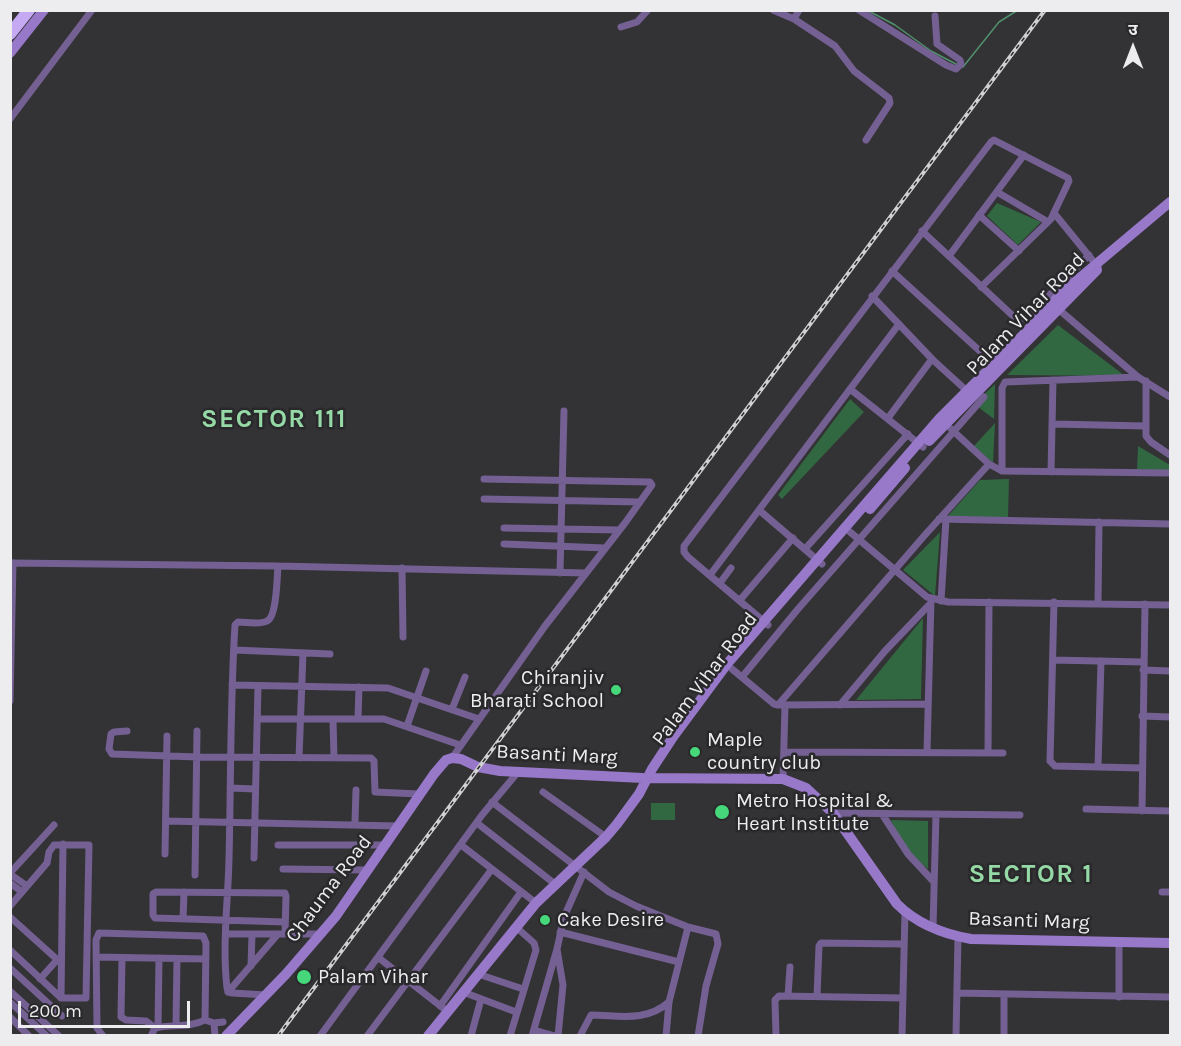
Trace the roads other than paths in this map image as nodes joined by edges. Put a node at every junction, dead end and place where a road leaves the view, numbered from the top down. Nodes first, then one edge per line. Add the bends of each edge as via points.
1 (29, 10) edge
2 (45, 10) edge
3 (92, 10) edge
4 (648, 10) edge
5 (773, 10) edge
6 (799, 10) edge
7 (861, 11) edge
8 (935, 16) dead end
9 (794, 19) junction
10 (621, 27) dead end
11 (10, 34) edge
12 (10, 53) edge
13 (10, 119) edge
14 (866, 140) dead end
15 (1024, 155) junction
16 (997, 192) junction
17 (1170, 202) edge
18 (1054, 213) junction
19 (980, 215) junction
20 (1048, 222) junction
21 (922, 231) junction
22 (1019, 251) junction
23 (949, 256) junction
24 (1096, 262) junction
25 (892, 271) junction
26 (981, 287) junction
27 (872, 296) junction
28 (1055, 306) junction
29 (899, 324) junction
30 (982, 353) dead end
31 (932, 359) junction
32 (1138, 377) junction
33 (1053, 380) junction
34 (1146, 381) junction
35 (850, 389) junction
36 (967, 391) junction
37 (984, 397) dead end
38 (1170, 397) edge
39 (564, 411) dead end
40 (888, 418) junction
41 (946, 424) junction
42 (1053, 424) junction
43 (1145, 426) junction
44 (908, 434) junction
45 (921, 445) junction
46 (1170, 455) edge
47 (989, 464) junction
48 (1002, 471) junction
49 (1052, 472) junction
50 (1170, 473) edge
51 (484, 479) dead end
52 (563, 480) junction
53 (484, 499) dead end
54 (562, 500) junction
55 (640, 502) junction
56 (759, 510) junction
57 (943, 519) junction
58 (1099, 522) junction
59 (1170, 524) edge
60 (504, 528) dead end
61 (561, 528) junction
62 (620, 530) junction
63 (850, 532) junction
64 (793, 538) junction
65 (859, 540) junction
66 (504, 544) dead end
67 (561, 546) junction
68 (605, 548) junction
69 (805, 549) junction
70 (820, 562) junction
71 (12, 563) edge
72 (278, 566) junction
73 (402, 568) junction
74 (731, 568) dead end
75 (894, 571) junction
76 (560, 573) junction
77 (586, 573) junction
78 (710, 575) junction
79 (720, 583) junction
80 (740, 600) junction
81 (941, 601) junction
82 (930, 602) junction
83 (989, 602) junction
84 (1054, 603) junction
85 (1098, 604) junction
86 (1145, 604) junction
87 (1170, 604) edge
88 (766, 623) junction
89 (403, 637) dead end
90 (12, 648) edge
91 (234, 650) junction
92 (303, 653) junction
93 (330, 654) dead end
94 (1053, 660) junction
95 (1101, 661) junction
96 (1143, 662) junction
97 (732, 669) junction
98 (1143, 670) junction
99 (426, 671) dead end
100 (1170, 671) edge
101 (465, 677) dead end
102 (742, 677) junction
103 (232, 685) junction
104 (258, 686) junction
105 (359, 687) junction
106 (300, 688) junction
107 (418, 697) junction
108 (10, 701) edge
109 (928, 704) junction
110 (782, 705) junction
111 (840, 705) junction
112 (452, 709) junction
113 (1142, 716) junction
114 (1170, 717) edge
115 (257, 719) junction
116 (333, 719) junction
117 (358, 719) junction
118 (479, 719) junction
119 (299, 720) junction
120 (407, 726) junction
121 (127, 731) dead end
122 (197, 731) dead end
123 (167, 736) dead end
124 (460, 745) junction
125 (784, 752) junction
126 (927, 752) junction
127 (988, 753) junction
128 (1003, 753) dead end
129 (167, 756) junction
130 (198, 757) junction
131 (230, 757) junction
132 (256, 758) junction
133 (299, 758) junction
134 (334, 758) junction
135 (452, 758) junction
136 (1098, 767) junction
137 (1142, 768) junction
138 (518, 772) junction
139 (649, 777) junction
140 (783, 779) junction
141 (230, 788) junction
142 (255, 789) junction
143 (356, 790) dead end
144 (543, 792) dead end
145 (419, 794) junction
146 (492, 802) junction
147 (1086, 809) dead end
148 (1142, 811) junction
149 (1170, 812) edge
150 (833, 813) junction
151 (882, 814) junction
152 (936, 814) junction
153 (1020, 815) dead end
154 (166, 821) junction
155 (197, 822) junction
156 (354, 822) junction
157 (230, 823) junction
158 (477, 823) junction
159 (255, 824) junction
160 (54, 825) dead end
161 (397, 826) junction
162 (606, 837) junction
163 (63, 844) junction
164 (461, 844) junction
165 (278, 845) dead end
166 (384, 845) junction
167 (165, 855) dead end
168 (254, 858) dead end
169 (283, 869) dead end
170 (492, 869) junction
171 (580, 869) junction
172 (368, 870) junction
173 (10, 873) edge
174 (195, 875) dead end
175 (934, 882) junction
176 (10, 883) edge
177 (555, 884) junction
178 (24, 889) junction
179 (184, 892) junction
180 (227, 892) junction
181 (521, 892) junction
182 (1162, 892) dead end
183 (1170, 892) edge
184 (536, 903) junction
185 (10, 906) edge
186 (905, 912) junction
187 (10, 917) edge
188 (183, 919) junction
189 (226, 921) junction
190 (285, 922) junction
191 (516, 927) junction
192 (688, 927) junction
193 (933, 928) junction
194 (560, 932) junction
195 (226, 934) junction
196 (252, 934) junction
197 (281, 934) junction
198 (321, 934) junction
199 (958, 937) junction
200 (1119, 942) junction
201 (1170, 943) edge
202 (903, 944) junction
203 (557, 949) junction
204 (10, 950) edge
205 (96, 957) junction
206 (122, 958) junction
207 (159, 958) junction
208 (379, 958) junction
209 (177, 959) junction
210 (206, 959) junction
211 (59, 961) junction
212 (679, 962) junction
213 (251, 966) junction
214 (790, 967) dead end
215 (10, 968) edge
216 (478, 974) junction
217 (40, 979) junction
218 (410, 981) junction
219 (523, 989) junction
220 (10, 991) edge
221 (228, 992) junction
222 (463, 992) junction
223 (957, 993) junction
224 (1004, 994) junction
225 (266, 995) junction
226 (788, 996) junction
227 (817, 996) junction
228 (1119, 997) junction
229 (1170, 997) edge
230 (61, 998) junction
231 (903, 998) junction
232 (481, 999) junction
233 (10, 1002) edge
234 (669, 1002) junction
235 (443, 1009) junction
236 (516, 1012) junction
237 (62, 1016) dead end
238 (10, 1017) edge
239 (205, 1020) junction
240 (223, 1022) dead end
241 (214, 1023) junction
242 (176, 1025) junction
243 (155, 1030) edge
244 (533, 1033) edge
245 (29, 1035) edge
246 (47, 1035) edge
247 (59, 1035) edge
248 (103, 1035) edge
249 (215, 1035) edge
250 (226, 1035) edge
251 (320, 1035) edge
252 (368, 1035) edge
253 (428, 1035) edge
254 (471, 1035) edge
255 (510, 1035) edge
256 (556, 1035) edge
257 (580, 1035) edge
258 (666, 1035) edge
259 (698, 1035) edge
260 (776, 1035) edge
261 (902, 1035) edge
262 (956, 1035) edge
263 (1004, 1035) edge

1 - 11 highway
2 - 12 street
3 - 13 street
4 - 10 street via 642,19
5 - 9 street
6 - 9 street
7 - 8 street via 954,69 960,65 958,59 937,44
9 - 14 street via 835,46 854,71 889,98 890,103
15 - 16 street
15 - 18 street via 1069,179
15 - 21 street via 992,141
16 - 19 street
16 - 20 street
17 - 24 street, Palam Vihar Road
18 - 20 street
18 - 24 street
19 - 22 street
19 - 23 street
20 - 22 street
21 - 23 street
21 - 25 street
22 - 26 street
23 - 26 street
24 - 26 street via 1025,318 1013,316
24 - 28 street, Palam Vihar Road
25 - 27 street
25 - 30 street
27 - 29 street
27 - 78 street via 686,544 686,554
28 - 32 street
28 - 36 street, Palam Vihar Road
28 - 41 street, Palam Vihar Road
29 - 31 street
29 - 35 street
31 - 36 street
31 - 40 street
32 - 33 street
32 - 34 street
33 - 42 street
33 - 48 street via 1007,381 1003,385
34 - 38 street
34 - 43 street
35 - 40 street
35 - 56 street
36 - 41 street, Palam Vihar Road
37 - 41 street
39 - 52 street
40 - 44 street
41 - 45 street, Palam Vihar Road
41 - 47 street
41 - 65 street
42 - 43 street
42 - 49 street
43 - 46 street via 1148,439
44 - 45 street
44 - 69 street
45 - 63 street, Palam Vihar Road
45 - 70 street, Palam Vihar Road
47 - 48 street
47 - 57 street
48 - 49 street
49 - 50 street
51 - 52 street
52 - 54 street
52 - 55 street via 652,483
53 - 54 street
54 - 55 street
54 - 61 street
55 - 62 street
56 - 64 street
56 - 78 street
57 - 58 street
57 - 75 street
57 - 81 street
58 - 59 street
58 - 85 street
60 - 61 street
61 - 62 street
61 - 67 street
62 - 68 street
63 - 65 street
63 - 70 street, Palam Vihar Road
64 - 69 street
64 - 80 street
65 - 75 street
65 - 102 street
66 - 67 street
67 - 68 street
67 - 76 street
68 - 77 street
69 - 70 street
70 - 88 street, Palam Vihar Road
71 - 72 street
71 - 90 street
72 - 73 street
72 - 91 street via 271,618 265,622 236,623
73 - 76 street
73 - 89 street
74 - 79 street
75 - 82 street
75 - 110 street
76 - 77 street
77 - 118 street
78 - 79 street
79 - 80 street
80 - 88 street
81 - 82 street
81 - 83 street
82 - 109 street
82 - 111 street
83 - 84 street
83 - 127 street
84 - 85 street
84 - 94 street
85 - 86 street
86 - 87 street
86 - 96 street
88 - 97 street, Palam Vihar Road
88 - 139 street, Palam Vihar Road via 727,664
90 - 108 street
91 - 92 street
91 - 103 street
92 - 93 street
92 - 106 street
94 - 95 street
94 - 136 street via 1050,762
95 - 96 street
95 - 136 street
96 - 98 street
97 - 102 street
97 - 139 street, Palam Vihar Road via 657,773
98 - 100 street
98 - 113 street
99 - 107 street
101 - 112 street
102 - 110 street via 774,704
103 - 104 street
103 - 131 street
104 - 106 street
104 - 115 street
105 - 106 street
105 - 107 street via 396,689
105 - 117 street
106 - 119 street
107 - 112 street
107 - 120 street
109 - 111 street
109 - 126 street
110 - 111 street
110 - 125 street
112 - 118 street
113 - 114 street
113 - 137 street
115 - 119 street
115 - 132 street
116 - 117 street
116 - 119 street
116 - 134 street
117 - 120 street via 384,719
118 - 124 street
119 - 133 street
120 - 124 street
121 - 129 street via 111,734 112,754
122 - 130 street
123 - 129 street
124 - 135 street
125 - 126 street
125 - 140 street
126 - 127 street
127 - 128 street
129 - 130 street
129 - 154 street
130 - 131 street
130 - 155 street
131 - 132 street
131 - 141 street
132 - 133 street
132 - 142 street
133 - 134 street
134 - 145 street via 373,759 377,793
135 - 138 street, Basanti Marg via 487,769
135 - 145 street, Chauma Road via 439,767
136 - 137 street
137 - 148 street
138 - 139 street, Basanti Marg
138 - 146 street
139 - 140 street, Basanti Marg
139 - 162 street, Palam Vihar Road
140 - 150 street, Basanti Marg via 806,788
141 - 142 street
141 - 157 street
142 - 159 street
143 - 156 street
144 - 162 street
145 - 161 street, Chauma Road
146 - 158 street
146 - 171 street
147 - 148 street
148 - 149 street
150 - 151 street
150 - 186 street, Basanti Marg
151 - 152 street
151 - 175 street via 908,854
152 - 153 street
152 - 175 street
154 - 155 street
154 - 167 street
155 - 157 street
155 - 174 street
156 - 159 street
156 - 161 street
157 - 159 street
157 - 180 street
158 - 164 street
158 - 177 street
159 - 168 street
160 - 173 street
161 - 166 street, Chauma Road
162 - 171 street, Palam Vihar Road
163 - 178 street via 52,847 47,863
163 - 211 street
163 - 230 street via 88,844 89,858 86,997
164 - 170 street
164 - 208 street
165 - 166 street
166 - 172 street, Chauma Road
169 - 172 street
170 - 181 street
170 - 218 street
171 - 177 street, Palam Vihar Road
171 - 192 street via 621,899
171 - 194 street
172 - 198 street, Chauma Road
173 - 178 street
175 - 193 street
176 - 178 street
177 - 184 street, Palam Vihar Road
178 - 185 street
179 - 180 street
179 - 188 street
179 - 188 street via 153,894 153,917
180 - 189 street
180 - 190 street via 285,893
181 - 184 street
181 - 235 street
182 - 183 street
184 - 191 street, Palam Vihar Road
186 - 193 street, Basanti Marg
186 - 202 street
187 - 211 street
188 - 189 street
189 - 190 street
189 - 195 street
190 - 197 street
191 - 216 street, Palam Vihar Road
191 - 219 street via 536,946
192 - 212 street
192 - 259 street via 718,936
193 - 199 street, Basanti Marg
194 - 203 street
194 - 212 street
195 - 196 street
195 - 221 street
196 - 197 street
196 - 213 street
197 - 198 street
197 - 213 street
198 - 225 street, Chauma Road
199 - 200 street, Basanti Marg
199 - 223 street
200 - 201 street, Basanti Marg
200 - 228 street
202 - 227 street via 821,943
202 - 231 street
203 - 244 street
203 - 256 street via 563,995
204 - 217 street
205 - 206 street
205 - 210 street via 99,933 177,934 203,936
205 - 248 street via 97,1028
206 - 207 street
206 - 243 street via 121,1017 146,1021
207 - 209 street
207 - 243 street
208 - 218 street
208 - 251 street
209 - 210 street
209 - 242 street
210 - 239 street
211 - 217 street
211 - 230 street
212 - 234 street
213 - 221 street
214 - 226 street
215 - 237 street
216 - 219 street
216 - 222 street, Palam Vihar Road
217 - 230 street
218 - 235 street
218 - 252 street
219 - 236 street
220 - 247 street
221 - 225 street
222 - 232 street
222 - 235 street, Palam Vihar Road
223 - 224 street
223 - 262 street
224 - 228 street
224 - 263 street
225 - 250 street, Chauma Road
226 - 227 street
226 - 260 street via 775,1000
227 - 231 street
228 - 229 street
231 - 261 street
232 - 236 street
232 - 254 street
233 - 246 street
234 - 257 street via 649,1014 591,1015
234 - 258 street
235 - 253 street, Palam Vihar Road
236 - 255 street
238 - 245 street
239 - 241 street
239 - 242 street
240 - 241 street
241 - 249 street
242 - 243 street
244 - 256 street

